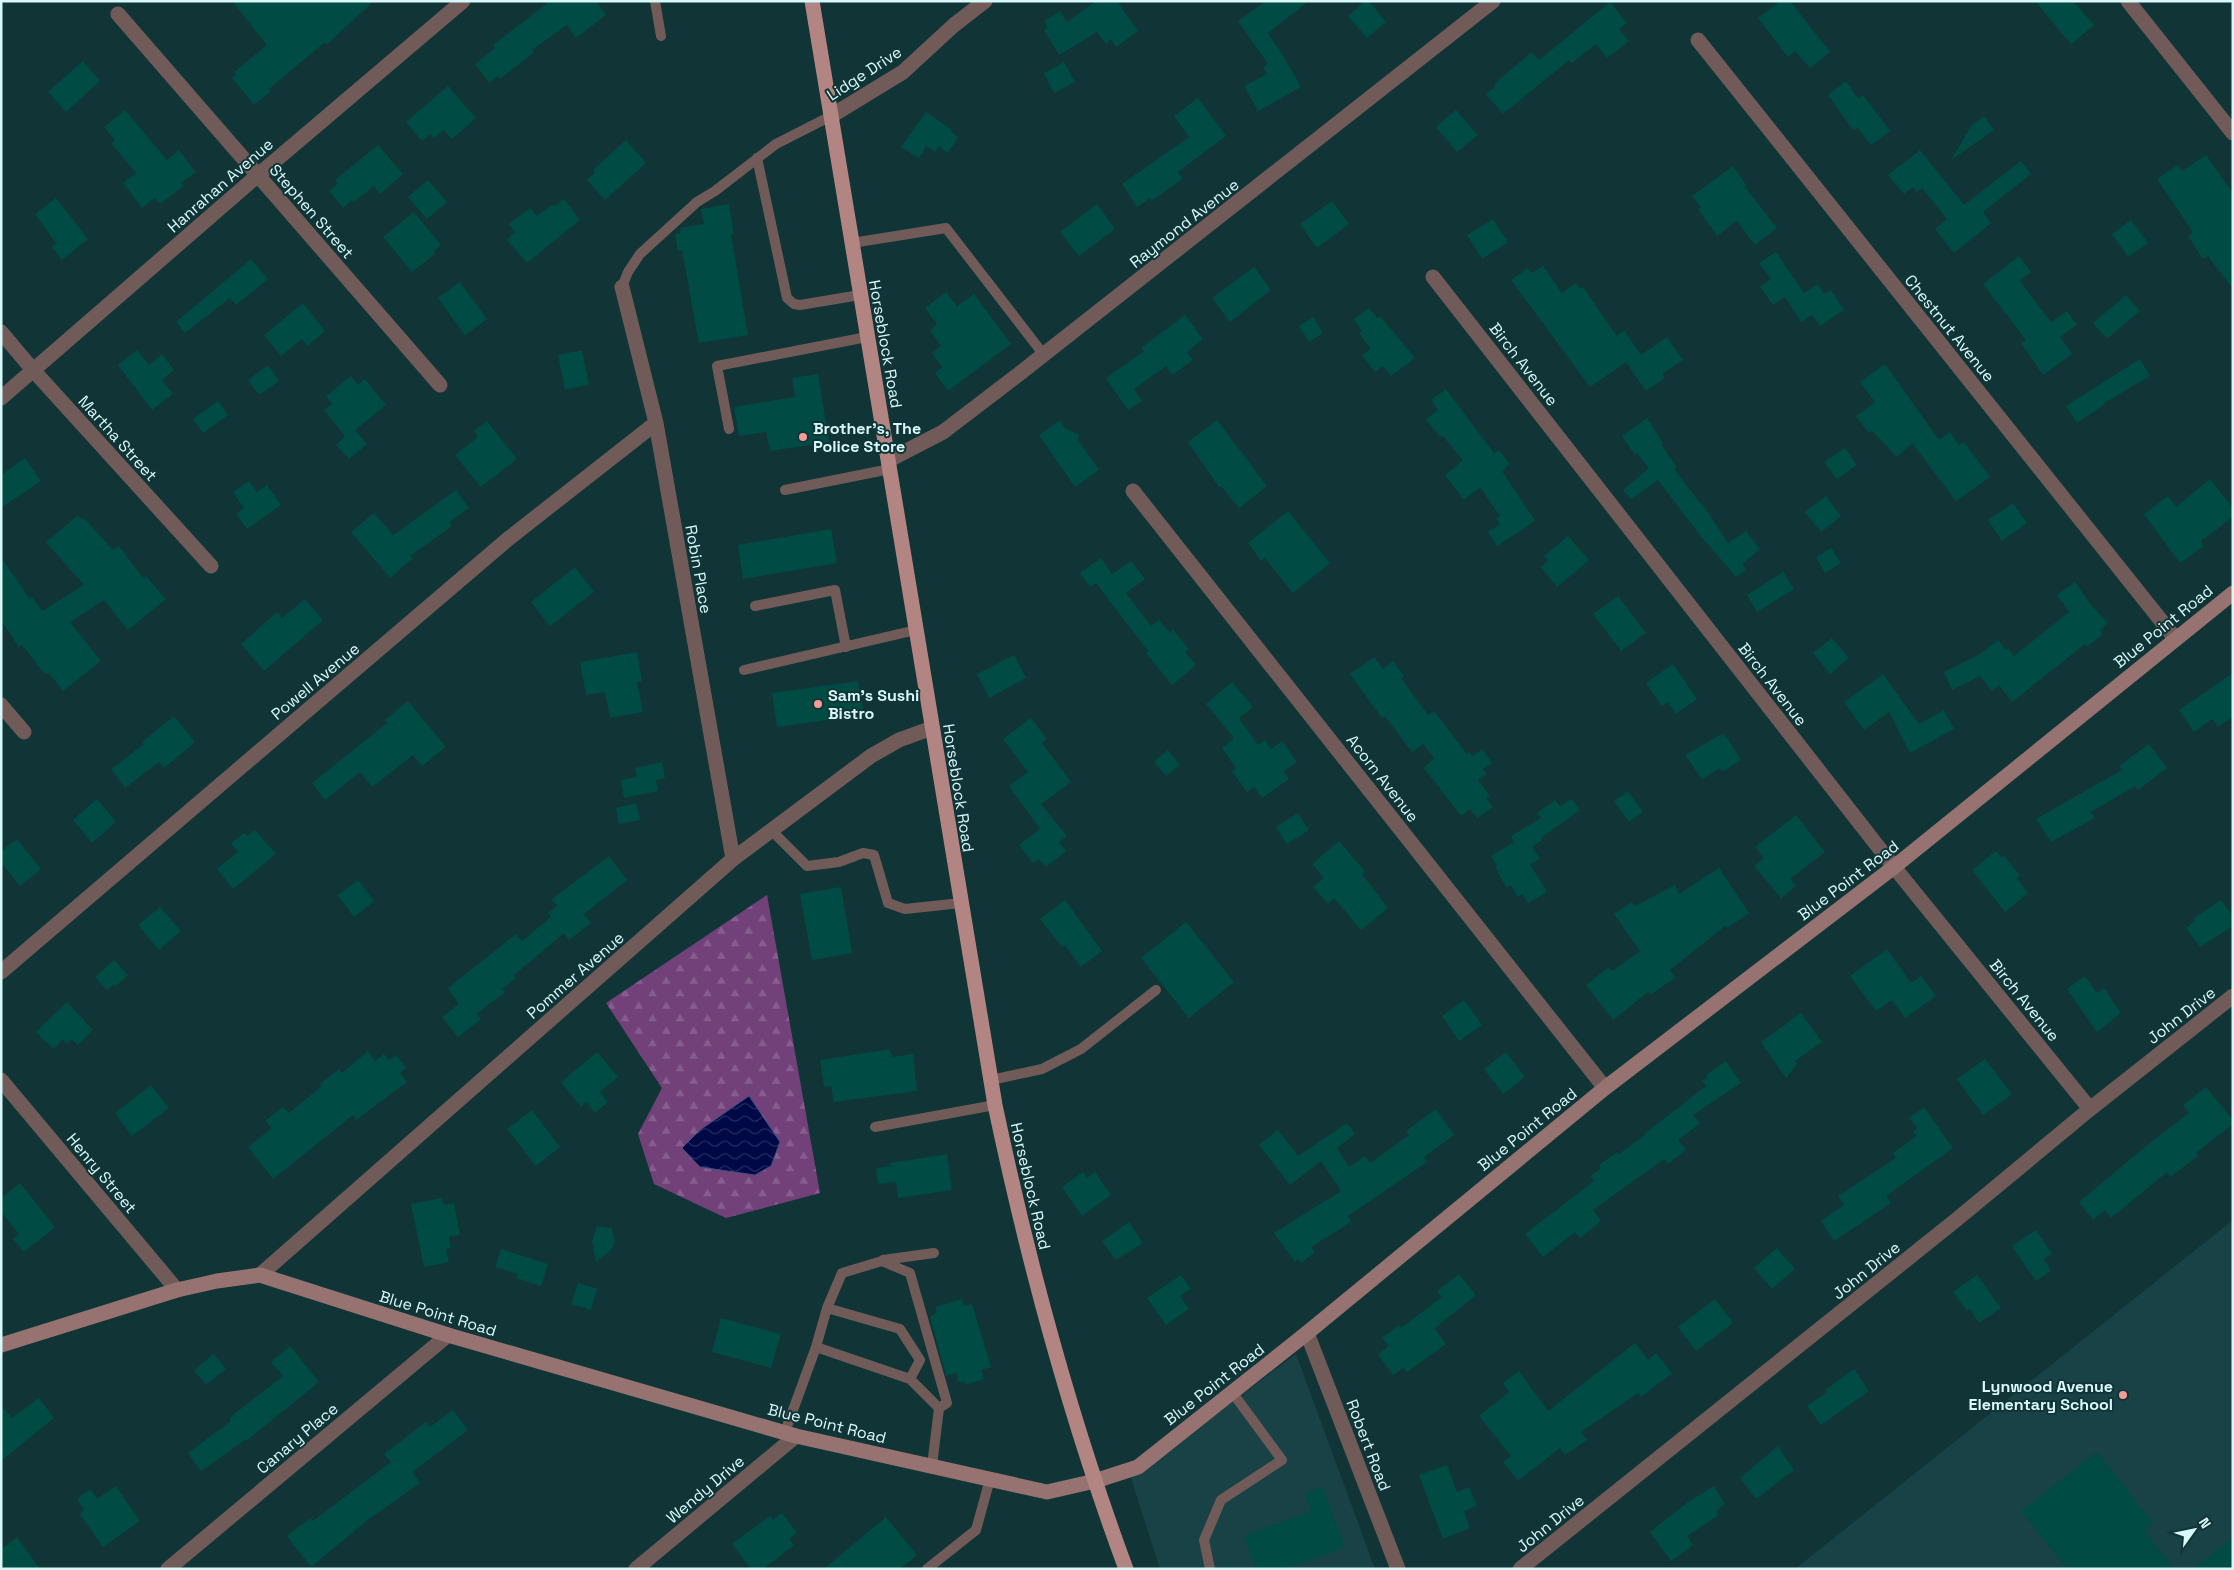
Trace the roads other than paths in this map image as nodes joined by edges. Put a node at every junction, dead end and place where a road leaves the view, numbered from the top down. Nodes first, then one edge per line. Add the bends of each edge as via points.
1 (463, 1) edge
2 (655, 1) edge
3 (812, 1) edge
4 (1493, 1) edge
5 (2128, 1) edge
6 (975, 4) edge
7 (118, 14) dead end
8 (661, 36) dead end
9 (1698, 40) dead end
10 (831, 116) junction
11 (2233, 133) edge
12 (757, 158) junction
13 (258, 176) junction
14 (852, 243) junction
15 (1433, 276) dead end
16 (622, 287) joint
17 (860, 295) junction
18 (1, 332) edge
19 (867, 337) junction
20 (1044, 355) junction
21 (33, 370) junction
22 (440, 385) dead end
23 (1, 398) edge
24 (656, 423) junction
25 (729, 429) dead end
26 (889, 465) junction
27 (785, 490) dead end
28 (1133, 491) dead end
29 (211, 566) dead end
30 (2233, 593) edge
31 (755, 606) dead end
32 (916, 630) junction
33 (2175, 638) junction
34 (846, 647) junction
35 (744, 670) dead end
36 (1, 705) edge
37 (932, 728) junction
38 (24, 732) dead end
39 (772, 831) junction
40 (733, 859) junction
41 (1894, 867) junction
42 (961, 903) junction
43 (1, 972) edge
44 (1156, 990) dead end
45 (2233, 996) edge
46 (1, 1080) edge
47 (991, 1080) junction
48 (1604, 1088) junction
49 (995, 1105) junction
50 (2090, 1108) junction
51 (875, 1127) dead end
52 (934, 1253) dead end
53 (882, 1261) junction
54 (260, 1275) junction
55 (177, 1290) junction
56 (827, 1308) junction
57 (1307, 1333) junction
58 (448, 1335) junction
59 (1, 1345) edge
60 (816, 1347) junction
61 (910, 1379) junction
62 (1232, 1392) junction
63 (939, 1408) junction
64 (791, 1434) junction
65 (932, 1466) junction
66 (990, 1479) junction
67 (1095, 1481) junction
68 (1121, 1567) edge
69 (168, 1569) edge
70 (636, 1569) edge
71 (927, 1569) edge
72 (1210, 1569) edge
73 (1398, 1569) edge
74 (1520, 1569) edge

1 - 13 street, Hanrahan Avenue
2 - 8 lane
3 - 10 main road, Horseblock Road
4 - 20 street, Raymond Avenue
5 - 11 street
6 - 10 street, Lidge Drive via 902,72
7 - 13 street, Stephen Street
9 - 33 street, Chestnut Avenue
10 - 12 lane via 776,144
10 - 14 main road, Horseblock Road
12 - 16 lane via 697,202 646,247 633,263
12 - 17 lane via 787,298 800,305
13 - 21 street, Hanrahan Avenue
13 - 22 street, Stephen Street
14 - 17 main road, Horseblock Road
14 - 20 lane via 946,228
15 - 41 street, Birch Avenue
16 - 24 street, Robin Place
17 - 19 main road, Horseblock Road
18 - 21 street, Martha Street
19 - 25 lane via 717,366
19 - 26 main road, Horseblock Road
20 - 26 street, Raymond Avenue via 943,432
21 - 23 street, Hanrahan Avenue
21 - 29 street, Martha Street
24 - 40 street, Robin Place
24 - 43 street, Powell Avenue via 508,539
26 - 27 lane
26 - 32 main road, Horseblock Road
28 - 48 street, Acorn Avenue
30 - 33 street, Blue Point Road
31 - 34 lane via 835,590
32 - 34 lane
32 - 37 main road, Horseblock Road
33 - 41 street, Blue Point Road
34 - 35 lane
36 - 38 street
37 - 39 street, Pommer Avenue via 899,740 871,756
37 - 42 main road, Horseblock Road
39 - 40 street, Pommer Avenue
39 - 42 lane via 807,866 839,862 863,853 874,855 888,903 905,909
40 - 54 street, Pommer Avenue
41 - 48 street, Blue Point Road
41 - 50 street, Birch Avenue
42 - 47 main road, Horseblock Road
44 - 47 lane via 1081,1049 1042,1069
45 - 50 street, John Drive
46 - 55 street, Henry Street
47 - 49 main road, Horseblock Road
48 - 57 street, Blue Point Road
49 - 51 lane
49 - 67 main road, Horseblock Road via 1052,1342
50 - 74 street, John Drive via 1956,1220
52 - 53 lane
53 - 56 lane via 842,1273
53 - 63 lane via 910,1273 947,1403
54 - 55 street, Blue Point Road
54 - 58 street, Blue Point Road
55 - 59 street, Blue Point Road
56 - 60 lane
56 - 61 lane via 900,1329 920,1360
57 - 62 street, Blue Point Road
57 - 73 street, Robert Road
58 - 64 street, Blue Point Road
58 - 69 street, Canary Place
60 - 61 lane
60 - 64 lane
61 - 63 lane
62 - 67 street, Blue Point Road via 1138,1467
62 - 72 lane via 1282,1460 1221,1500 1204,1540
63 - 65 lane
64 - 65 street, Blue Point Road
64 - 70 street, Wendy Drive
65 - 66 street, Blue Point Road
66 - 67 street, Blue Point Road via 1046,1492
66 - 71 lane via 976,1530
67 - 68 main road, Horseblock Road

